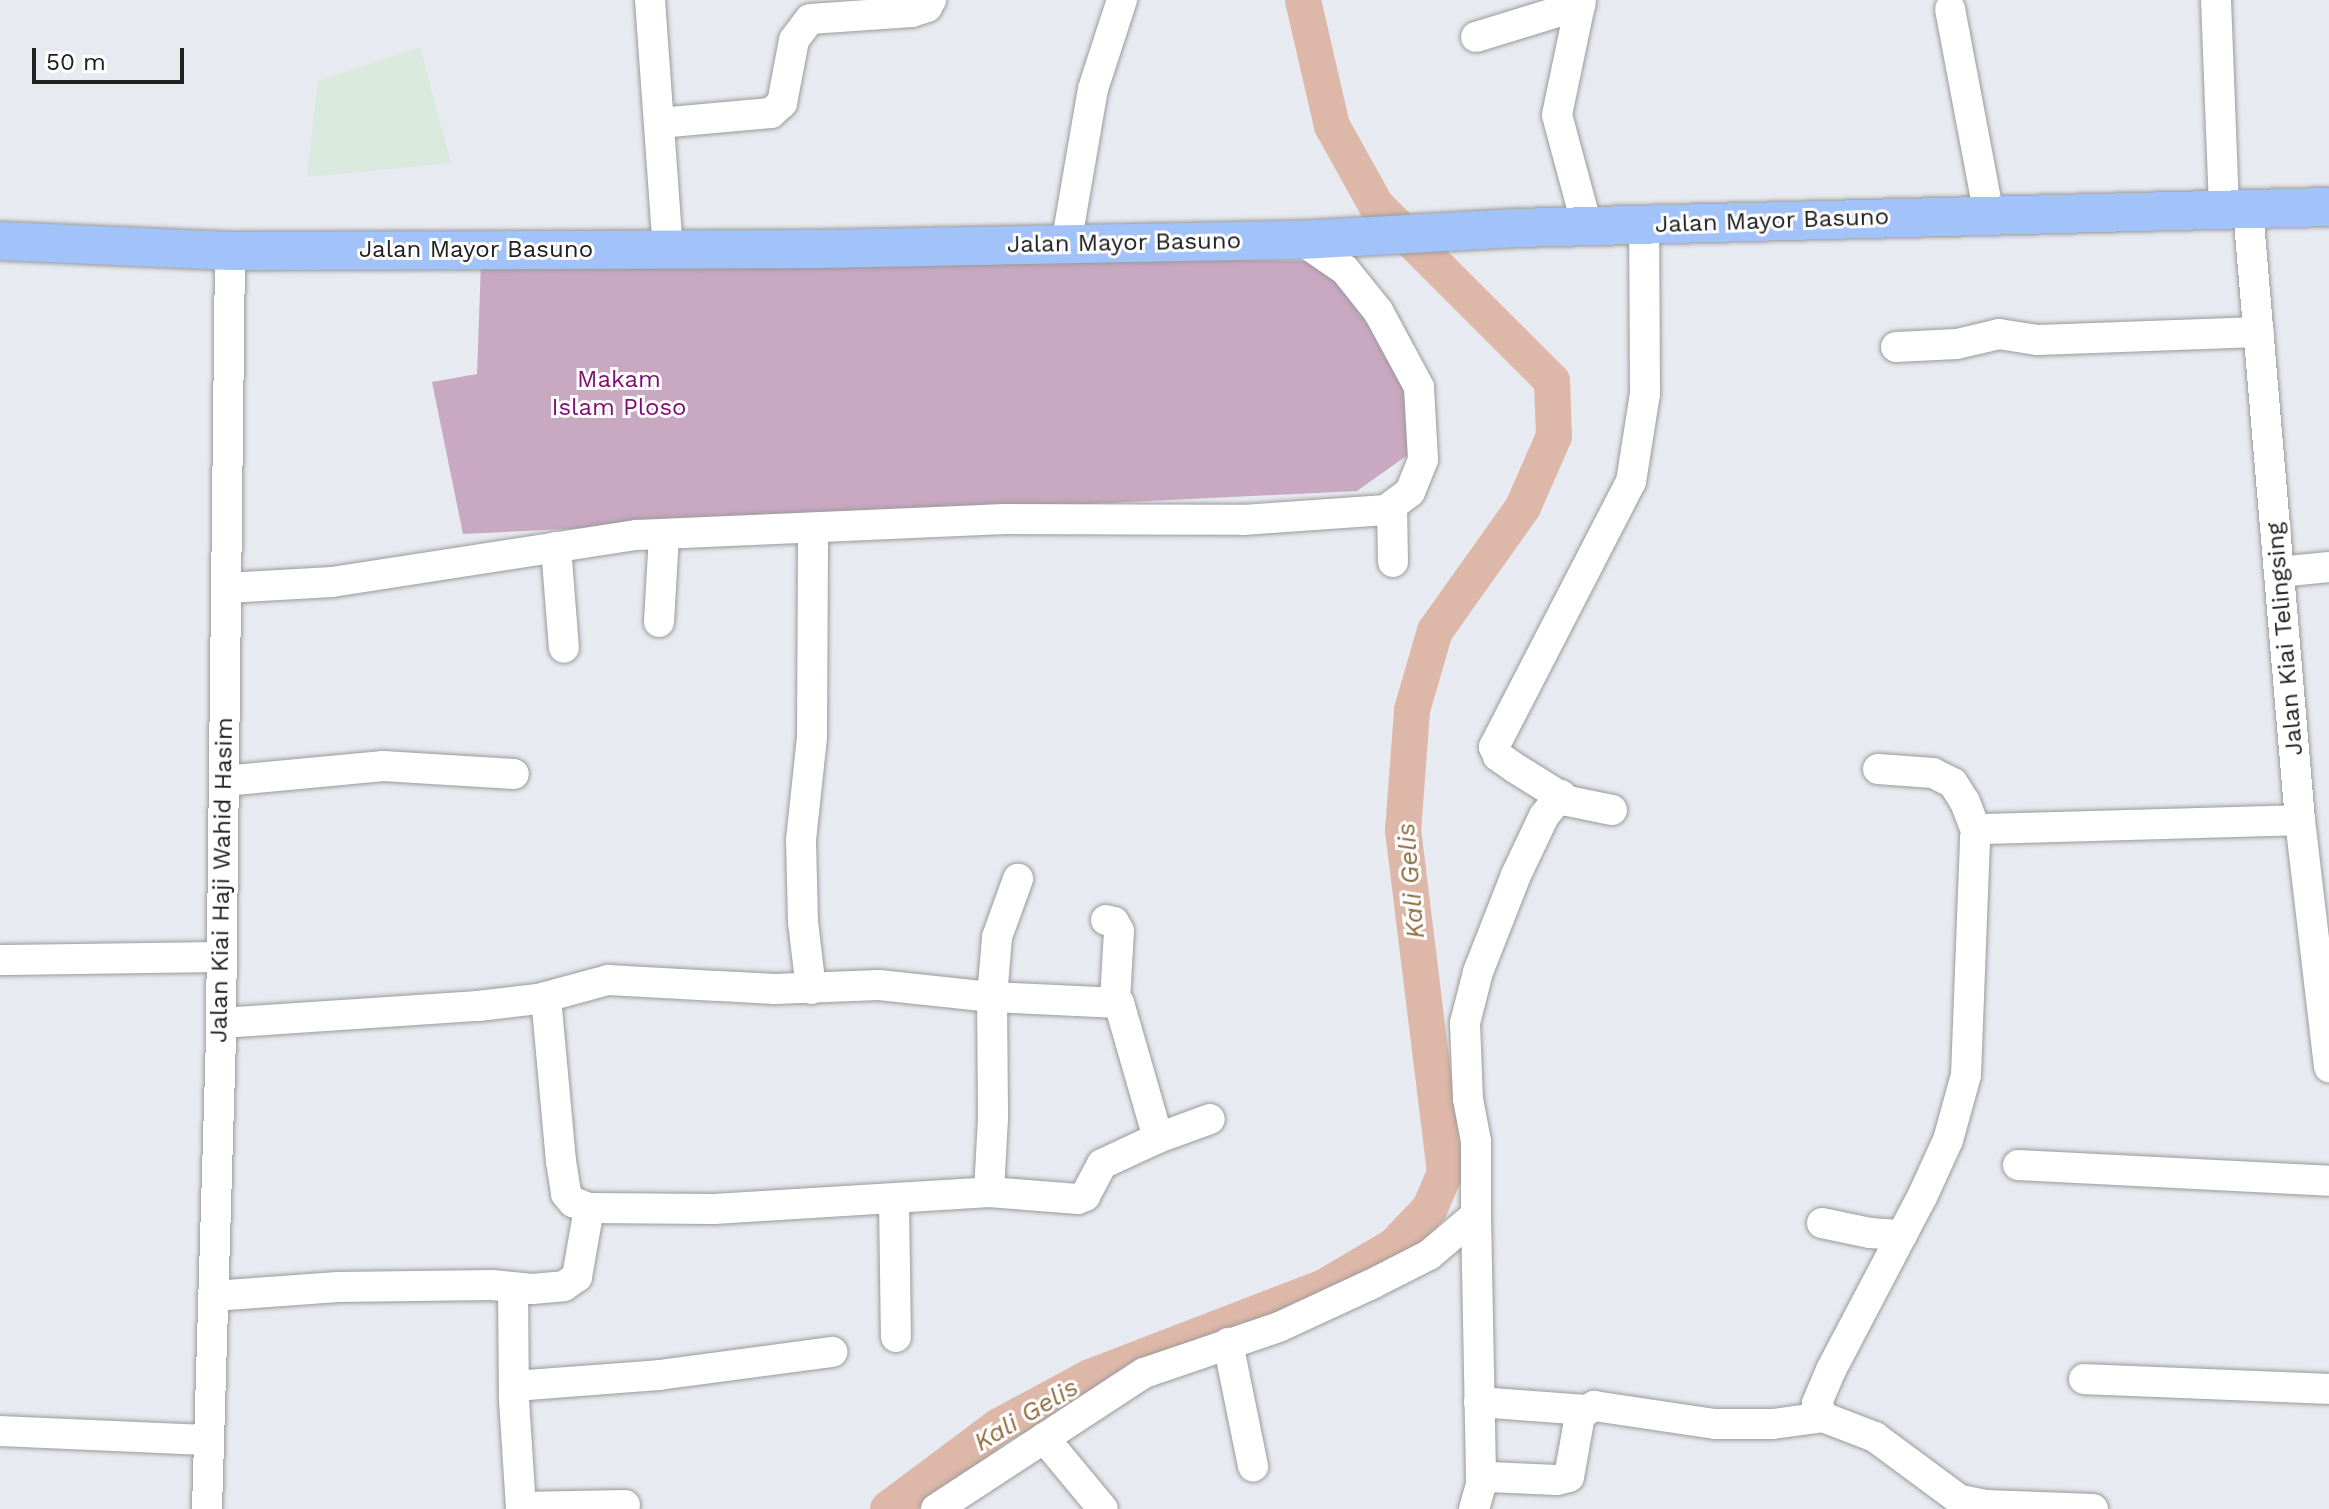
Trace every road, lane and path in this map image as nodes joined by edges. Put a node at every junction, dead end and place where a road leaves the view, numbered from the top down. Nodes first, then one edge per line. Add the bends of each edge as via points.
1 (650, 0) edge
2 (931, 0) edge
3 (1122, 0) edge
4 (2216, 0) edge
5 (1580, 3) edge
6 (810, 9) edge
7 (1950, 9) dead end
8 (1476, 37) dead end
9 (659, 123) junction
10 (2329, 207) edge
11 (2236, 209) junction
12 (1989, 215) junction
13 (1644, 225) junction
14 (1587, 226) junction
15 (1308, 239) junction
16 (0, 241) edge
17 (1066, 245) junction
18 (668, 250) junction
19 (230, 251) junction
20 (2259, 332) junction
21 (1896, 347) dead end
22 (1392, 506) junction
23 (813, 529) junction
24 (664, 534) junction
25 (556, 547) junction
26 (1393, 562) dead end
27 (2329, 567) edge
28 (2279, 572) junction
29 (226, 588) junction
30 (659, 622) dead end
31 (564, 648) dead end
32 (1878, 769) dead end
33 (514, 774) dead end
34 (224, 781) junction
35 (1561, 795) junction
36 (1612, 810) dead end
37 (2300, 820) junction
38 (1977, 833) junction
39 (1018, 879) dead end
40 (1106, 920) dead end
41 (222, 957) junction
42 (0, 960) edge
43 (811, 989) junction
44 (546, 997) junction
45 (992, 997) junction
46 (1115, 1000) junction
47 (221, 1023) junction
48 (2329, 1067) edge
49 (1210, 1119) dead end
50 (1158, 1138) junction
51 (2018, 1165) dead end
52 (2329, 1181) edge
53 (989, 1192) junction
54 (894, 1200) junction
55 (589, 1208) junction
56 (1476, 1215) junction
57 (1822, 1223) dead end
58 (1902, 1235) junction
59 (513, 1288) junction
60 (213, 1296) junction
61 (896, 1337) dead end
62 (1228, 1343) junction
63 (832, 1352) dead end
64 (2084, 1379) dead end
65 (514, 1386) junction
66 (2329, 1389) edge
67 (1479, 1402) junction
68 (1586, 1410) junction
69 (1823, 1417) junction
70 (0, 1431) edge
71 (1044, 1438) junction
72 (208, 1440) junction
73 (1253, 1466) dead end
74 (1477, 1497) edge
75 (1954, 1503) edge
76 (625, 1505) dead end
77 (521, 1508) edge
78 (207, 1509) edge
79 (936, 1509) edge
80 (1103, 1509) edge
81 (2093, 1509) edge

1 - 9 street
2 - 6 street via 912,12
3 - 17 street via 1093,89
4 - 11 street, Jalan Kiai Telingsing
5 - 8 street
5 - 14 street via 1557,115
6 - 9 street via 794,40 778,109
7 - 12 street
9 - 18 street
10 - 11 main road, Jalan Mayor Basuno
11 - 12 main road, Jalan Mayor Basuno
11 - 20 street, Jalan Kiai Telingsing
12 - 13 main road, Jalan Mayor Basuno
13 - 14 main road, Jalan Mayor Basuno
13 - 35 street via 1645,394 1631,482 1494,747 1498,756
14 - 15 main road, Jalan Mayor Basuno
15 - 17 main road, Jalan Mayor Basuno
15 - 22 street via 1345,270 1378,311 1419,387 1423,459 1410,492
16 - 19 main road, Jalan Mayor Basuno
17 - 18 main road, Jalan Mayor Basuno
18 - 19 main road, Jalan Mayor Basuno
19 - 29 street, Jalan Kiai Haji Wahid Hasim
20 - 21 street via 2038,340 1999,334 1957,344
20 - 28 street, Jalan Kiai Telingsing
22 - 23 street via 1243,520 1005,519
22 - 26 street
23 - 24 street
23 - 43 street via 812,737 801,840
24 - 25 street
24 - 30 street
25 - 29 street via 332,582
25 - 31 street
27 - 28 street
28 - 37 street, Jalan Kiai Telingsing
29 - 34 street, Jalan Kiai Haji Wahid Hasim
32 - 38 street via 1933,773 1953,783
33 - 34 street via 383,766
34 - 41 street, Jalan Kiai Haji Wahid Hasim
35 - 36 street via 1578,805
35 - 56 street via 1544,816 1516,875 1478,972 1465,1023 1468,1099 1476,1141
37 - 38 street
37 - 48 street, Jalan Kiai Telingsing
38 - 58 street via 1966,1075 1948,1140
39 - 45 street via 997,937
40 - 46 street via 1119,931
41 - 42 street
41 - 47 street, Jalan Kiai Haji Wahid Hasim
43 - 44 street via 608,980
43 - 45 street via 879,985
44 - 47 street
44 - 55 street via 566,1194
45 - 46 street
45 - 53 street
46 - 50 street
47 - 60 street, Jalan Kiai Haji Wahid Hasim
49 - 50 street
50 - 53 street via 1102,1164 1085,1196 1078,1199
51 - 52 street
53 - 54 street
54 - 55 street via 714,1209
54 - 61 street
55 - 59 street via 573,1282
56 - 62 street via 1429,1255 1279,1327
56 - 67 street
57 - 58 street
58 - 69 street via 1819,1393
59 - 60 street via 338,1287
59 - 65 street
60 - 72 street, Jalan Kiai Haji Wahid Hasim
62 - 71 street via 1144,1373
62 - 73 street
63 - 65 street via 659,1375
64 - 66 street
65 - 77 street
67 - 68 street
67 - 74 street
68 - 69 street via 1604,1407 1715,1424
68 - 74 street via 1577,1424 1569,1477 1496,1476
69 - 75 street via 1875,1437
70 - 72 street
71 - 79 street
71 - 80 street
72 - 78 street, Jalan Kiai Haji Wahid Hasim
75 - 81 street
76 - 77 street

